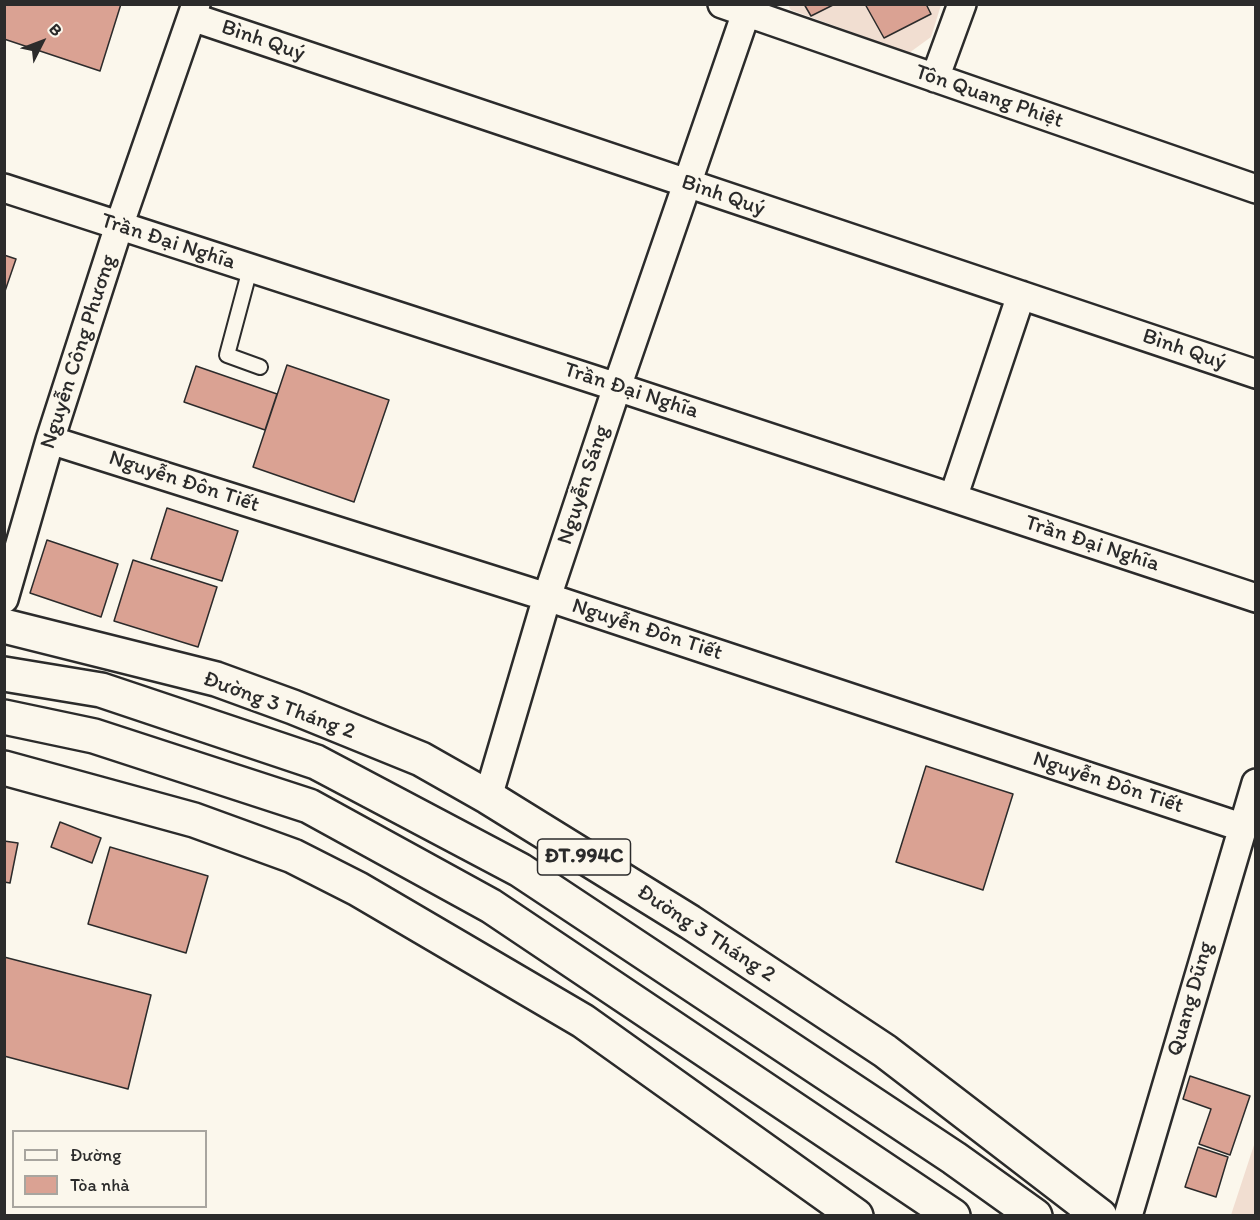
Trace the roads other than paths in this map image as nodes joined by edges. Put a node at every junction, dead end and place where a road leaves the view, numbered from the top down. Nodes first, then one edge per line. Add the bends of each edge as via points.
1 (962, 4) edge
2 (739, 7) edge
3 (194, 11) edge
4 (935, 78) junction
5 (688, 184) junction
6 (4, 188) edge
7 (1256, 189) edge
8 (119, 226) junction
9 (250, 268) junction
10 (1021, 295) junction
11 (1253, 365) edge
12 (260, 367) dead end
13 (617, 387) junction
14 (50, 440) junction
15 (953, 498) junction
16 (547, 597) junction
17 (1256, 598) edge
18 (4, 599) edge
19 (4, 626) edge
20 (4, 674) edge
21 (4, 717) edge
22 (4, 768) edge
23 (222, 778) junction
24 (1256, 783) edge
25 (488, 797) junction
26 (210, 826) junction
27 (1242, 827) junction
28 (856, 1215) edge
29 (954, 1215) edge
30 (1035, 1215) edge
31 (1100, 1215) edge
32 (1128, 1215) edge

1 - 4 street
2 - 4 street, Tôn Quang Phiệt
2 - 5 street, Nguyễn Sáng
3 - 5 street, Bình Quý
3 - 8 street, Nguyễn Công Phương
4 - 7 street, Tôn Quang Phiệt
5 - 10 street, Bình Quý
5 - 13 street, Nguyễn Sáng
6 - 8 street, Trần Đại Nghĩa
8 - 9 street, Trần Đại Nghĩa
8 - 14 street, Nguyễn Công Phương
9 - 12 lane via 227,355
9 - 13 street, Trần Đại Nghĩa
10 - 11 street, Bình Quý
10 - 15 street
13 - 15 street, Trần Đại Nghĩa
13 - 16 street, Nguyễn Sáng
14 - 16 street, Nguyễn Đôn Tiết
14 - 18 street, Nguyễn Công Phương
15 - 17 street, Trần Đại Nghĩa
16 - 25 street, Nguyễn Sáng
16 - 27 street, Nguyễn Đôn Tiết
19 - 25 main road, Đường 3 Tháng 2 / ĐT.994C via 216,680 421,759
20 - 30 main road, Đường 3 Tháng 2 / ĐT.994C via 101,690 316,762 520,870
21 - 23 main road via 94,736
22 - 26 main road
23 - 26 main road
23 - 29 main road via 309,806 491,906
24 - 27 street, Quang Dũng
25 - 31 main road, Đường 3 Tháng 2 / ĐT.994C via 690,922 885,1051
26 - 28 main road via 293,856 358,889 554,1004
27 - 32 street, Quang Dũng

